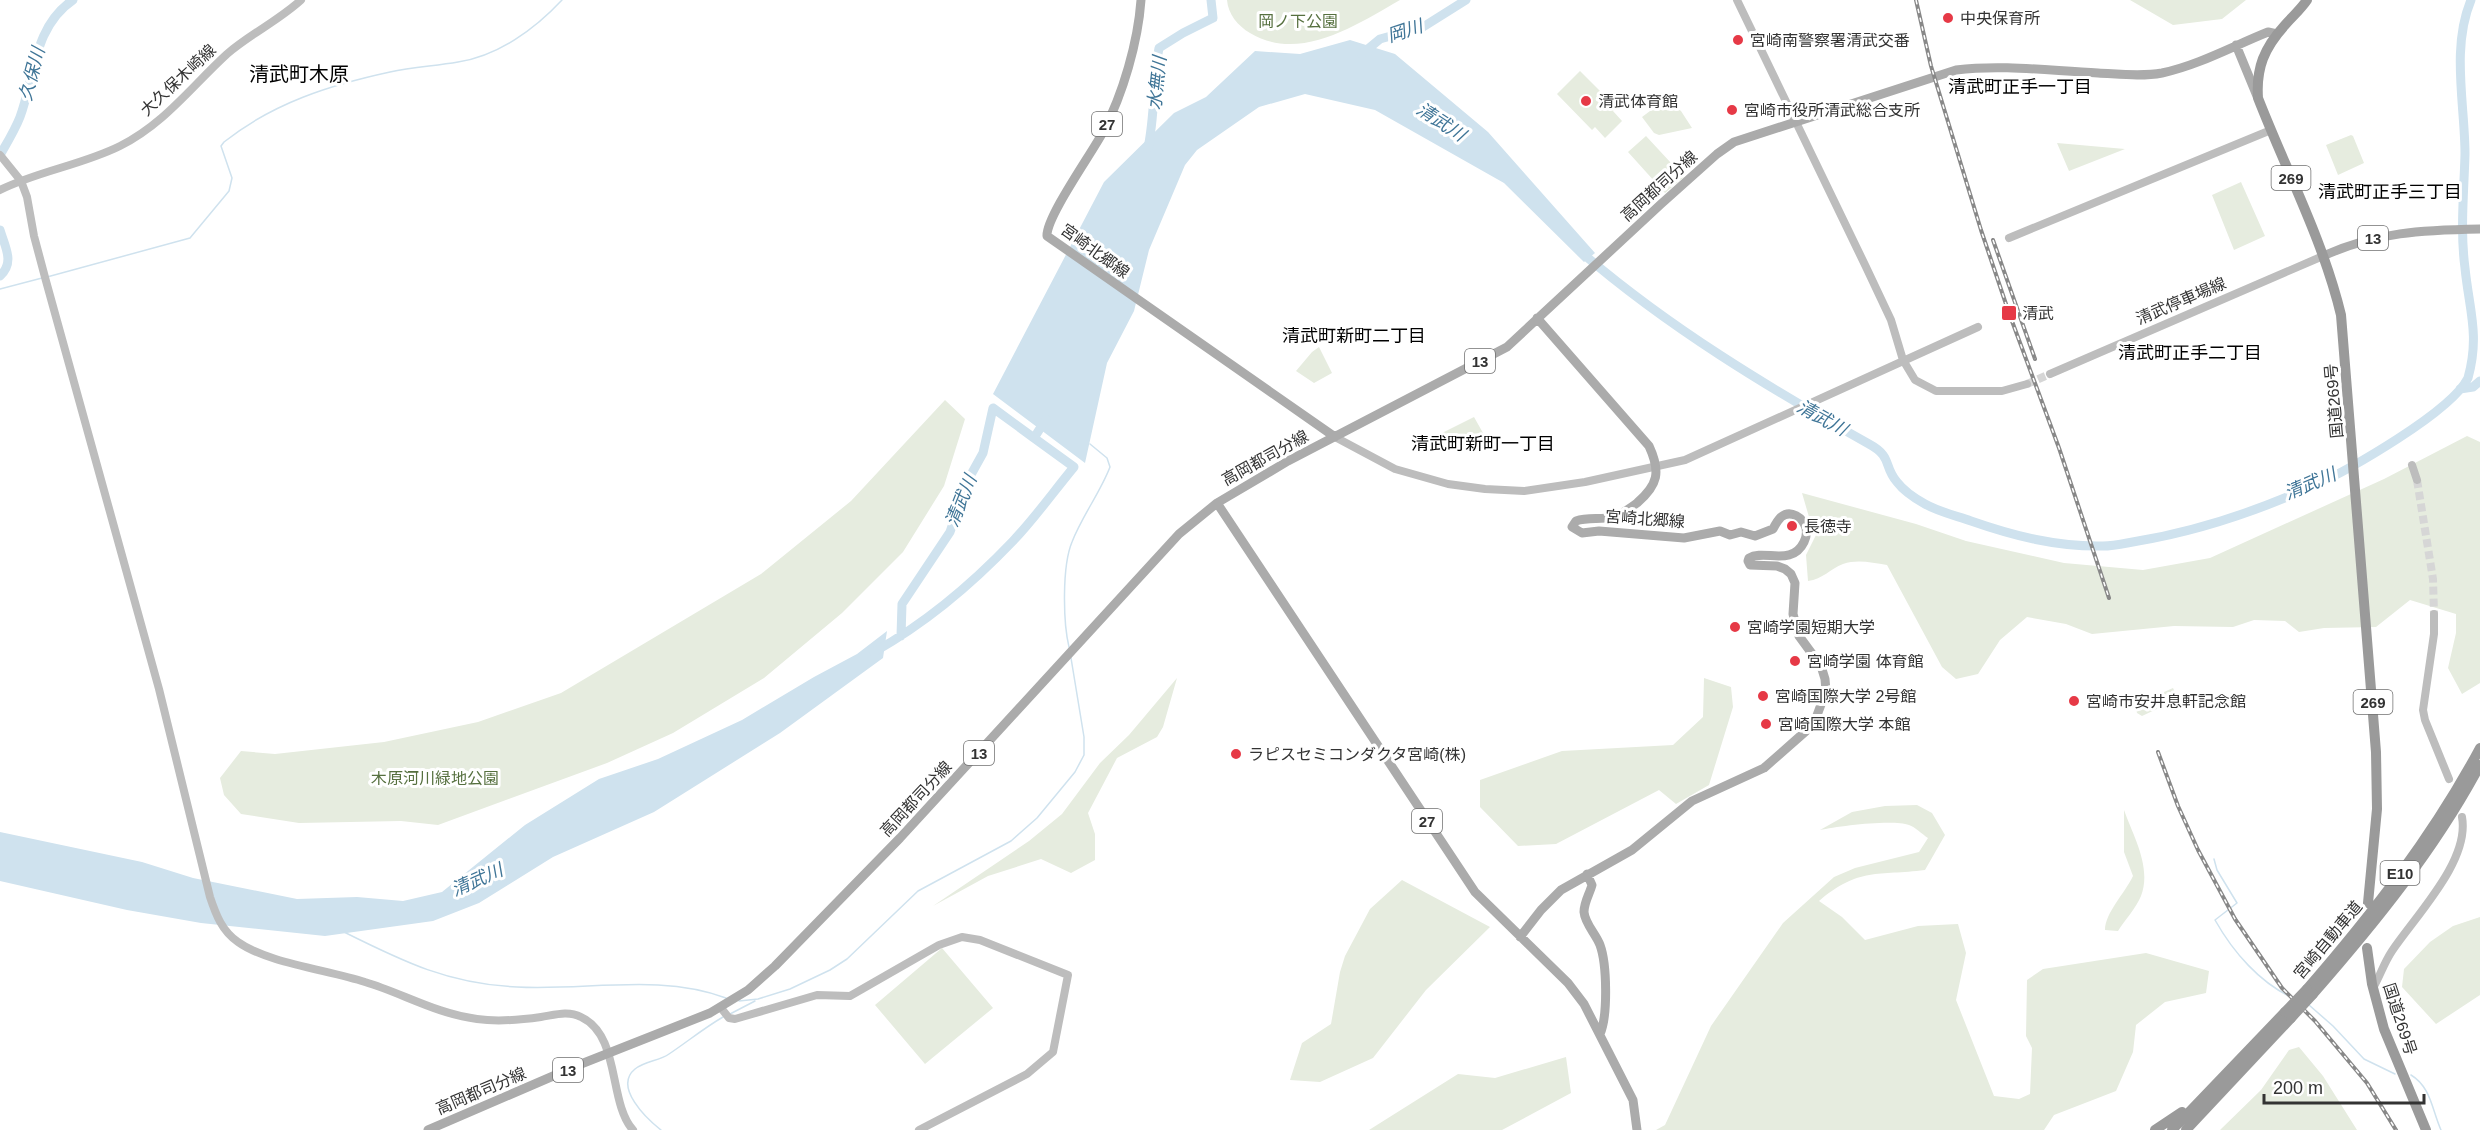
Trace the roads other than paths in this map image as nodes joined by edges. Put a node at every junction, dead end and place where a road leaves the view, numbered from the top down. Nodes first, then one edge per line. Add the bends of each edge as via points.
1 (301, 0) edge
2 (1141, 0) edge
3 (1737, 0) edge
4 (2307, 0) edge
5 (2277, 34) junction
6 (2236, 45) junction
7 (2258, 98) junction
8 (1796, 122) junction
9 (2271, 130) junction
10 (3, 158) edge
11 (21, 181) junction
12 (0, 190) edge
13 (2480, 229) edge
14 (2009, 238) dead end
15 (2323, 256) junction
16 (1537, 318) junction
17 (1977, 327) dead end
18 (1903, 360) junction
19 (2050, 374) tunnel mouth
20 (2027, 384) tunnel mouth
21 (1335, 437) junction
22 (2412, 465) dead end
23 (1656, 468) junction
24 (2417, 480) tunnel mouth
25 (1217, 503) junction
26 (2434, 614) tunnel mouth
27 (2480, 748) edge
28 (2480, 765) edge
29 (2450, 779) dead end
30 (2462, 817) dead end
31 (1587, 874) junction
32 (2368, 903) dead end
33 (1520, 937) junction
34 (2367, 948) dead end
35 (2373, 988) junction
36 (2310, 991) junction
37 (721, 1008) junction
38 (2288, 1015) junction
39 (1600, 1034) junction
40 (608, 1053) junction
41 (2200, 1101) junction
42 (428, 1130) edge
43 (633, 1130) edge
44 (919, 1130) edge
45 (1637, 1130) edge
46 (2155, 1130) edge
47 (2172, 1130) edge
48 (2186, 1130) edge
49 (2426, 1130) edge

1 - 11 street, 大久保木崎線 via 228,53 170,112 132,140
2 - 21 main road, 宮崎北郷線 / 27 via 1139,24 1118,99 1052,218 1049,237
3 - 8 street
4 - 5 highway, 国道269号 / 269
5 - 6 main road, 高岡都司分線 / 13 via 2268,32
5 - 7 highway, 国道269号 / 269 via 2265,52 2257,79
6 - 7 main road
6 - 8 main road, 高岡都司分線 / 13 via 2161,73 1956,70
7 - 9 highway, 国道269号 / 269
8 - 16 main road, 高岡都司分線 / 13 via 1734,142 1717,154
8 - 18 street via 1890,320
9 - 14 street
9 - 15 highway, 国道269号 / 269
10 - 11 street
11 - 12 street, 大久保木崎線
11 - 40 street via 167,721 210,897 222,926 256,952 365,982 440,1011 500,1020 572,1014 596,1029
13 - 15 main road, 13 via 2382,235
15 - 19 street, 清武停車場線
15 - 32 highway, 国道269号 / 269 via 2341,315 2347,370 2376,752 2377,809
16 - 21 main road, 高岡都司分線 / 13 via 1501,351
16 - 23 main road via 1649,446
17 - 18 street
18 - 20 street via 1914,380 1936,391 2001,392
18 - 23 street via 1686,460
21 - 23 street via 1395,469 1439,482 1485,489 1544,489
21 - 25 main road, 高岡都司分線 / 13
22 - 24 street
23 - 31 main road, 宮崎北郷線 via 1656,481 1631,507 1611,517 1576,521 1572,527 1582,533 1609,531 1684,538 1720,531 1755,536 1773,529 1787,514 1801,518 1807,536 1803,545 1793,553 1757,555 1748,561 1750,565 1785,568 1791,574 1793,614 1799,636 1821,666 1826,692 1806,731 1764,768 1692,801 1644,841
25 - 33 main road, 27 via 1475,892
25 - 37 main road, 高岡都司分線 / 13 via 1179,534 850,891 758,983
26 - 29 street via 2423,710
27 - 36 highway, 宮崎自動車道 / E10 via 2405,867
28 - 36 highway, 宮崎自動車道 / E10 via 2412,872 2348,954
30 - 35 street via 2463,836 2452,866 2391,952
31 - 33 main road, 宮崎北郷線 via 1550,900
31 - 39 main road via 1592,885 1585,917 1604,961 1605,1022
33 - 39 main road, 27 via 1572,988
34 - 35 highway, 国道269号
35 - 49 highway, 国道269号 via 2384,1029
36 - 38 highway, 宮崎自動車道 / E10, bridge
37 - 40 main road, 高岡都司分線 / 13
37 - 44 street via 735,1019 817,995 850,996 939,945 962,937 980,940 1068,975 1053,1052 1027,1074
38 - 41 highway, 宮崎自動車道 / E10
38 - 48 highway, 宮崎自動車道 / E10
39 - 45 main road, 27 via 1633,1100
40 - 42 main road, 高岡都司分線 / 13
40 - 43 street via 622,1112
41 - 46 highway
41 - 47 highway, 宮崎自動車道 / E10

